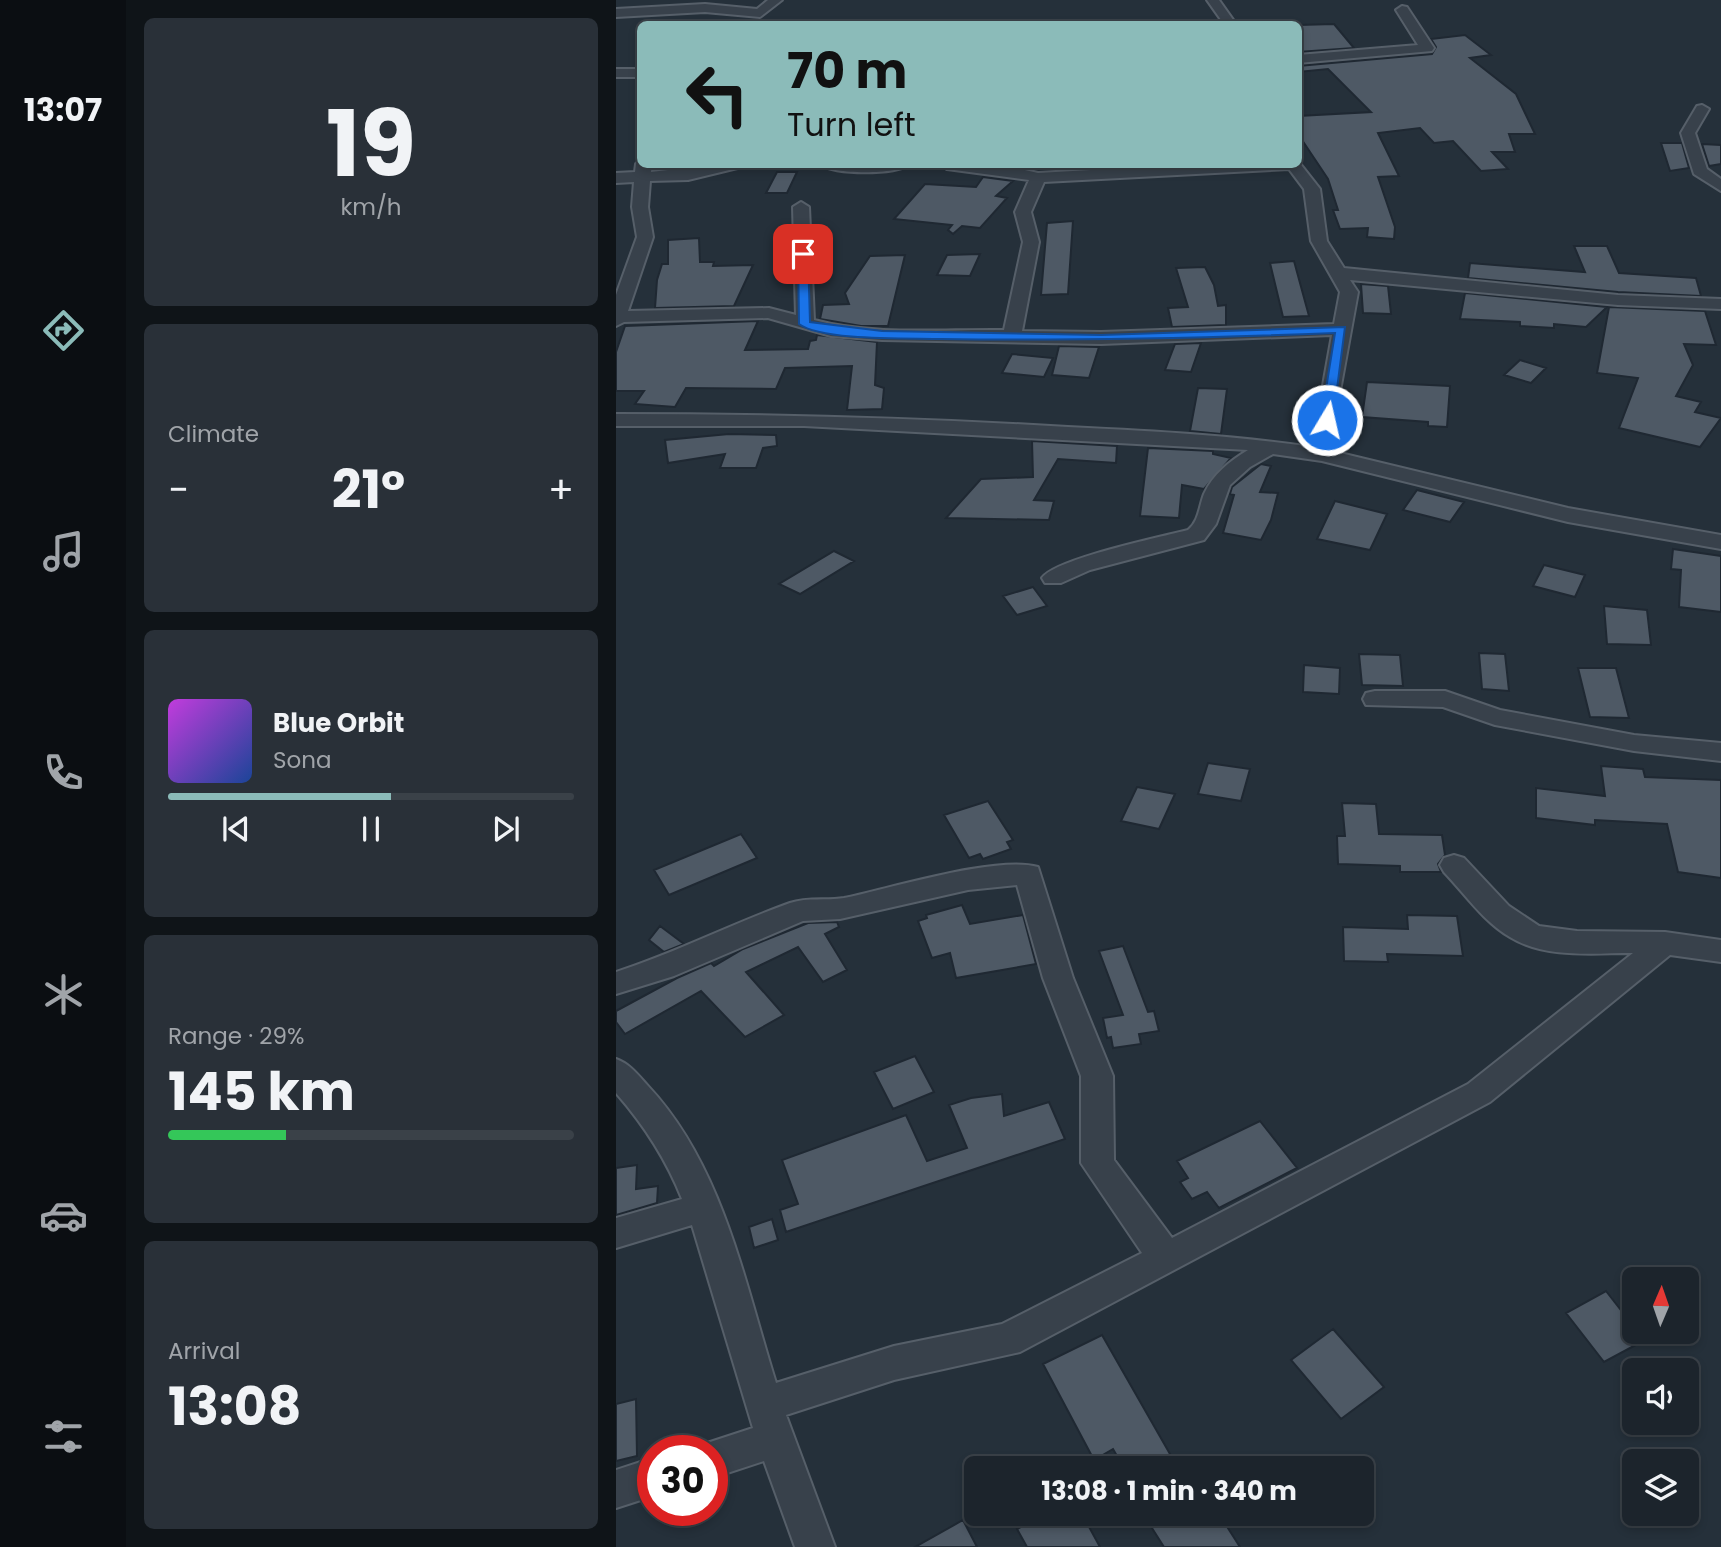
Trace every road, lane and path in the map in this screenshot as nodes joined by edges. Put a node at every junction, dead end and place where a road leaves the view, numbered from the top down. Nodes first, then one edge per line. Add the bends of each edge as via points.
1 (776, 0) edge
2 (1235, 0) edge
3 (1213, 1) edge
4 (1402, 10) dead end
5 (616, 13) edge
6 (757, 19) edge
7 (1228, 21) edge
8 (1302, 59) edge
9 (616, 73) edge
10 (637, 73) edge
11 (1702, 109) dead end
12 (726, 168) edge
13 (986, 168) edge
14 (1219, 168) edge
15 (1294, 168) edge
16 (642, 171) edge
17 (616, 178) edge
18 (1038, 178) junction
19 (1721, 186) edge
20 (802, 207) dead end
21 (1337, 273) junction
22 (1721, 304) edge
23 (616, 319) edge
24 (805, 324) junction
25 (1341, 329) junction
26 (1012, 336) junction
27 (616, 420) edge
28 (1269, 447) junction
29 (1322, 455) junction
30 (1721, 542) edge
31 (1053, 578) dead end
32 (1375, 699) dead end
33 (1721, 752) edge
34 (1454, 865) dead end
35 (1665, 943) junction
36 (1721, 951) edge
37 (616, 983) edge
38 (616, 1072) edge
39 (704, 1207) junction
40 (616, 1233) edge
41 (1166, 1258) junction
42 (764, 1404) junction
43 (778, 1439) junction
44 (728, 1454) edge
45 (637, 1482) edge
46 (616, 1489) edge
47 (815, 1547) edge

1 - 6 street
2 - 3 street
3 - 7 street
4 - 8 street via 1427,48
5 - 6 street via 734,7
9 - 10 street
11 - 19 street via 1688,133 1700,171
12 - 16 street via 688,175
13 - 18 street
14 - 18 street
15 - 21 street via 1312,189 1319,241
16 - 17 street
16 - 23 street via 640,206 645,237
18 - 26 street via 1023,212 1031,242
20 - 24 street
21 - 22 street via 1618,300
21 - 25 street via 1349,292
23 - 24 street via 769,313
24 - 26 street via 882,334
25 - 26 street via 1101,338
25 - 29 street
27 - 28 street via 955,426
28 - 29 street
28 - 31 street via 1236,464 1215,492 1205,528 1196,535 1082,565
29 - 30 street via 1568,515
32 - 33 street via 1445,699 1495,717 1634,743
34 - 35 street via 1527,934 1549,939
35 - 36 street via 1700,952
35 - 41 street via 1479,1093
37 - 41 street via 664,968 800,911 840,909 968,880 1028,874 1058,978 1097,1076 1098,1163
38 - 39 street via 636,1091 674,1148
39 - 40 street
39 - 42 street
41 - 42 street via 1007,1340 894,1363
42 - 43 street
43 - 44 street
43 - 47 street
45 - 46 street

